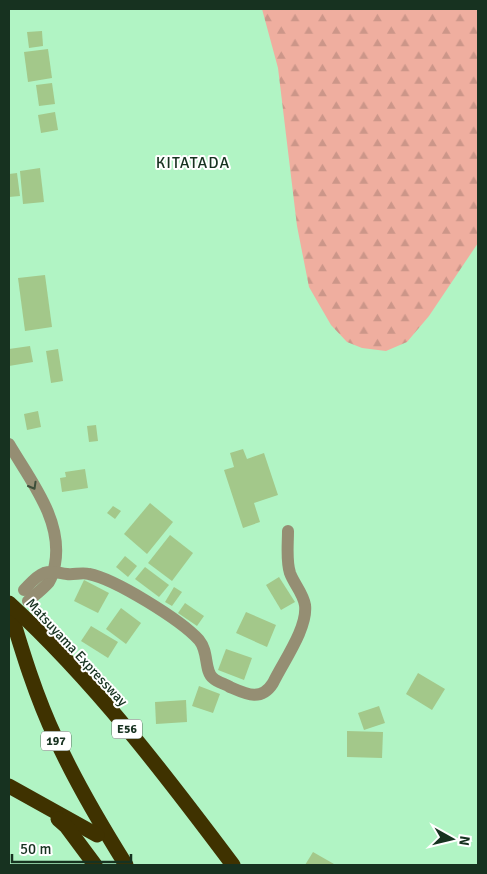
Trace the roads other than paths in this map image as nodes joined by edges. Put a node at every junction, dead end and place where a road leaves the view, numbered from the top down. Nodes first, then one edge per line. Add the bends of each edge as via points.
1 (9, 444) edge
2 (288, 531) dead end
3 (54, 571) junction
4 (26, 595) dead end
5 (9, 605) edge
6 (9, 786) edge
7 (45, 806) junction
8 (97, 835) dead end
9 (94, 865) edge
10 (126, 865) edge
11 (233, 865) edge

1 -> 3 street via 49,512 56,536
2 - 3 street via 289,567 305,602 303,622 269,688 256,695 245,694 212,678 200,641 156,607 91,574
3 - 4 street via 35,579
5 - 10 highway, 197 via 55,739
5 - 11 highway, Matsuyama Expressway / E56, bridge via 121,722
6 - 7 highway
7 - 8 highway
7 - 9 highway via 66,826

